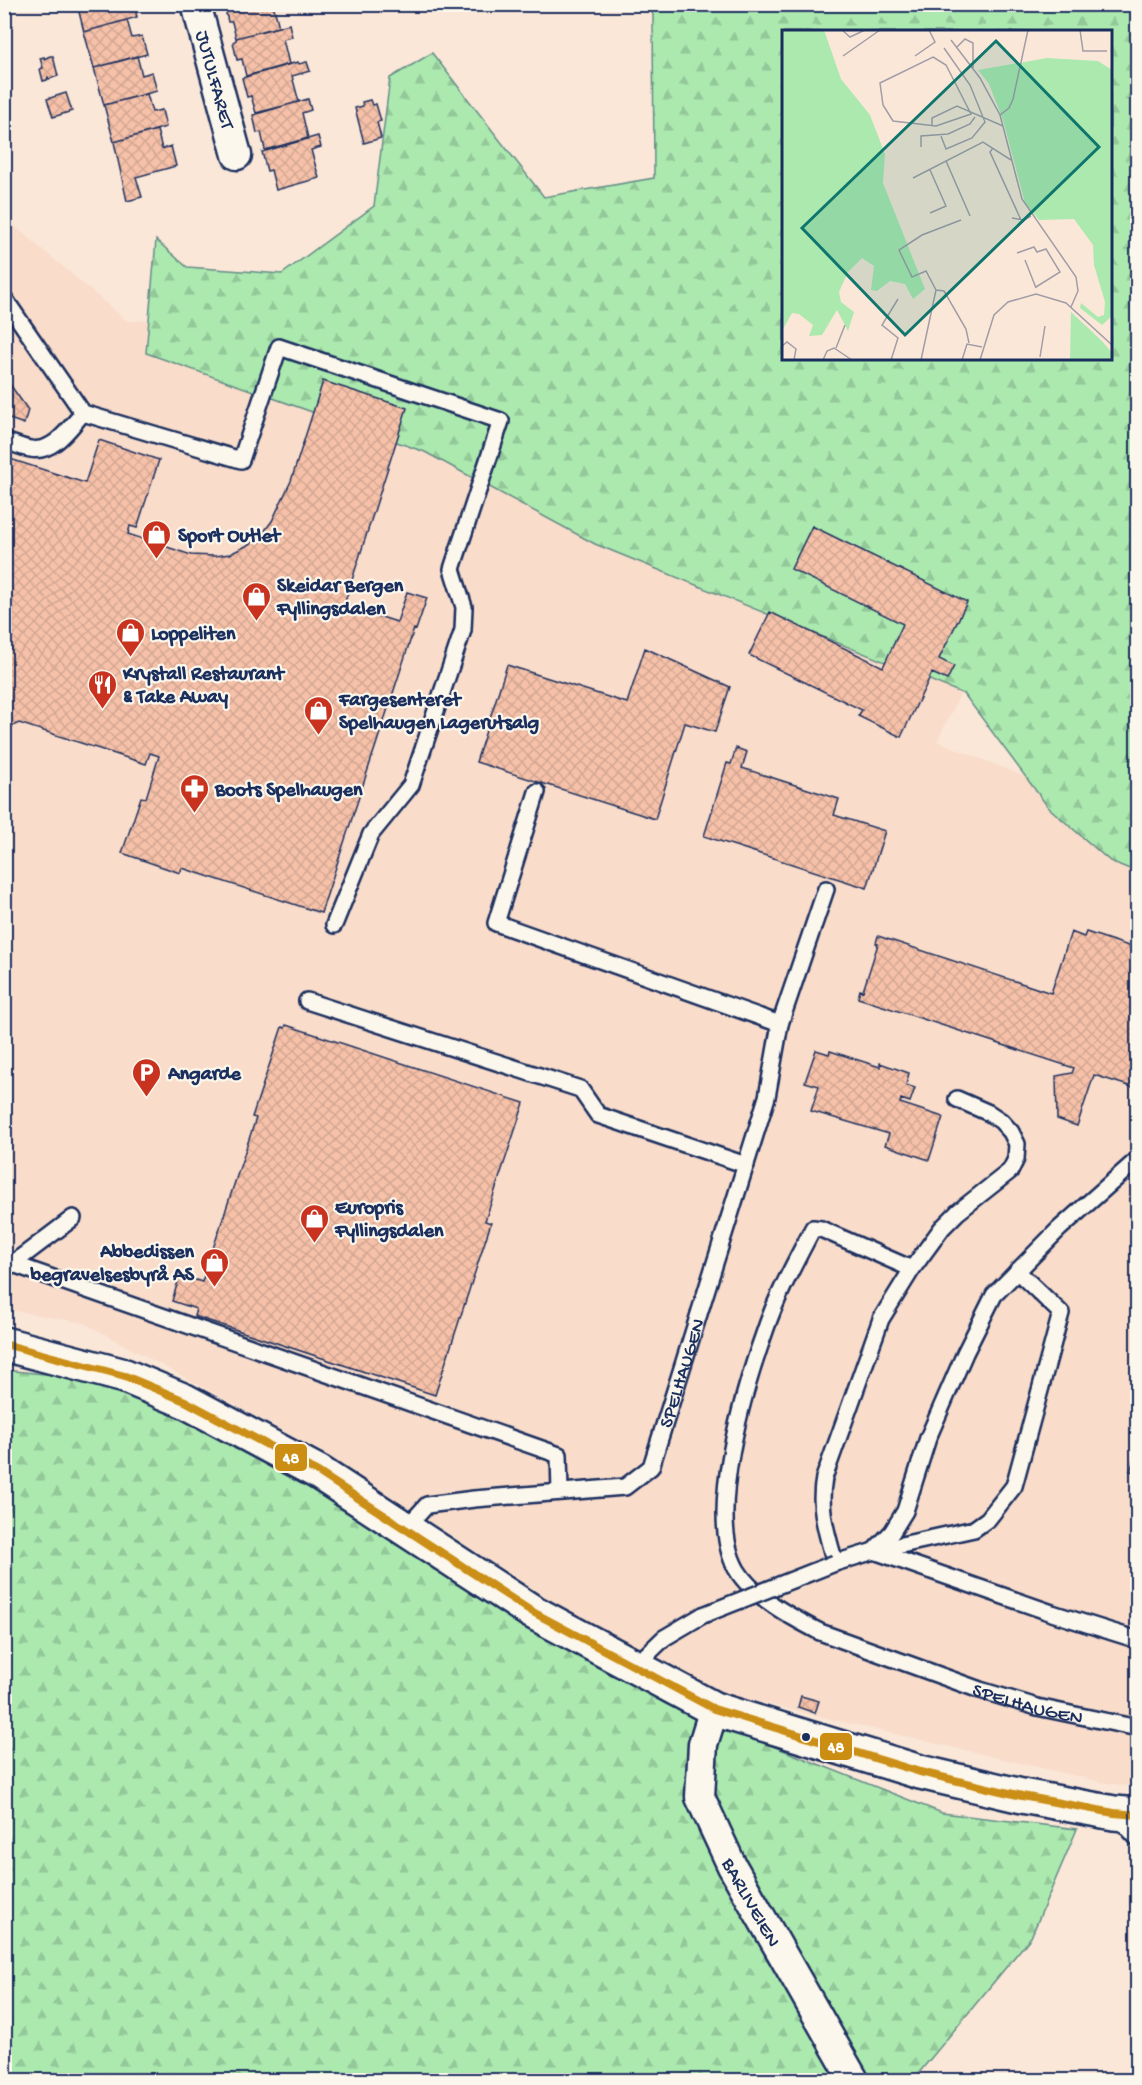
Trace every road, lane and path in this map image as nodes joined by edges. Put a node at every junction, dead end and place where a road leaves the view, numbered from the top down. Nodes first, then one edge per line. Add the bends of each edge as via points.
1 (196, 4) edge
2 (237, 155) dead end
3 (4, 298) edge
4 (83, 413) junction
5 (4, 441) edge
6 (537, 792) dead end
7 (826, 889) dead end
8 (334, 925) dead end
9 (307, 1001) dead end
10 (780, 1024) junction
11 (957, 1099) dead end
12 (1137, 1160) edge
13 (746, 1165) junction
14 (73, 1218) dead end
15 (9, 1267) edge
16 (912, 1269) junction
17 (1017, 1271) junction
18 (4, 1344) edge
19 (560, 1492) junction
20 (405, 1529) junction
21 (874, 1551) junction
22 (835, 1563) junction
23 (1137, 1640) edge
24 (634, 1667) junction
25 (714, 1709) junction
26 (1137, 1728) edge
27 (1126, 1814) edge
28 (1137, 1839) edge
29 (854, 2080) edge

1 - 2 street, JUTULFARET
3 - 4 lane
4 - 5 lane via 46,449 33,450
4 - 8 lane via 241,460 279,347 501,421 452,569 464,607 463,630 411,785 371,834
6 - 10 lane via 496,923
7 - 10 lane, SPELHAUGEN
9 - 13 lane via 580,1089 598,1115
10 - 13 lane, SPELHAUGEN via 767,1097
11 - 16 lane via 1001,1121 1017,1144 1016,1160 1010,1171 942,1228
12 - 17 lane
13 - 19 lane, SPELHAUGEN via 651,1467 625,1487
14 - 15 lane
15 - 19 lane via 559,1455
16 - 22 lane via 881,1319 824,1478 820,1496
16 - 26 lane, SPELHAUGEN via 813,1228 765,1330 735,1432 726,1485 724,1528 729,1554 738,1572 758,1592 820,1632 980,1690 1037,1707
17 - 21 lane via 994,1295 928,1438 905,1511
17 - 21 lane via 1061,1313 1014,1486 988,1519 974,1529
18 - 20 main road via 125,1376 185,1401 318,1472
19 - 20 lane, SPELHAUGEN via 428,1505
20 - 24 main road via 531,1611
21 - 22 lane
21 - 23 lane
22 - 24 lane, bridge via 703,1615 664,1638
24 - 25 main road
25 - 27 main road via 920,1772 1022,1796
25 - 29 street, BARLIVEIEN via 703,1744 700,1797 732,1866
27 - 28 lane

